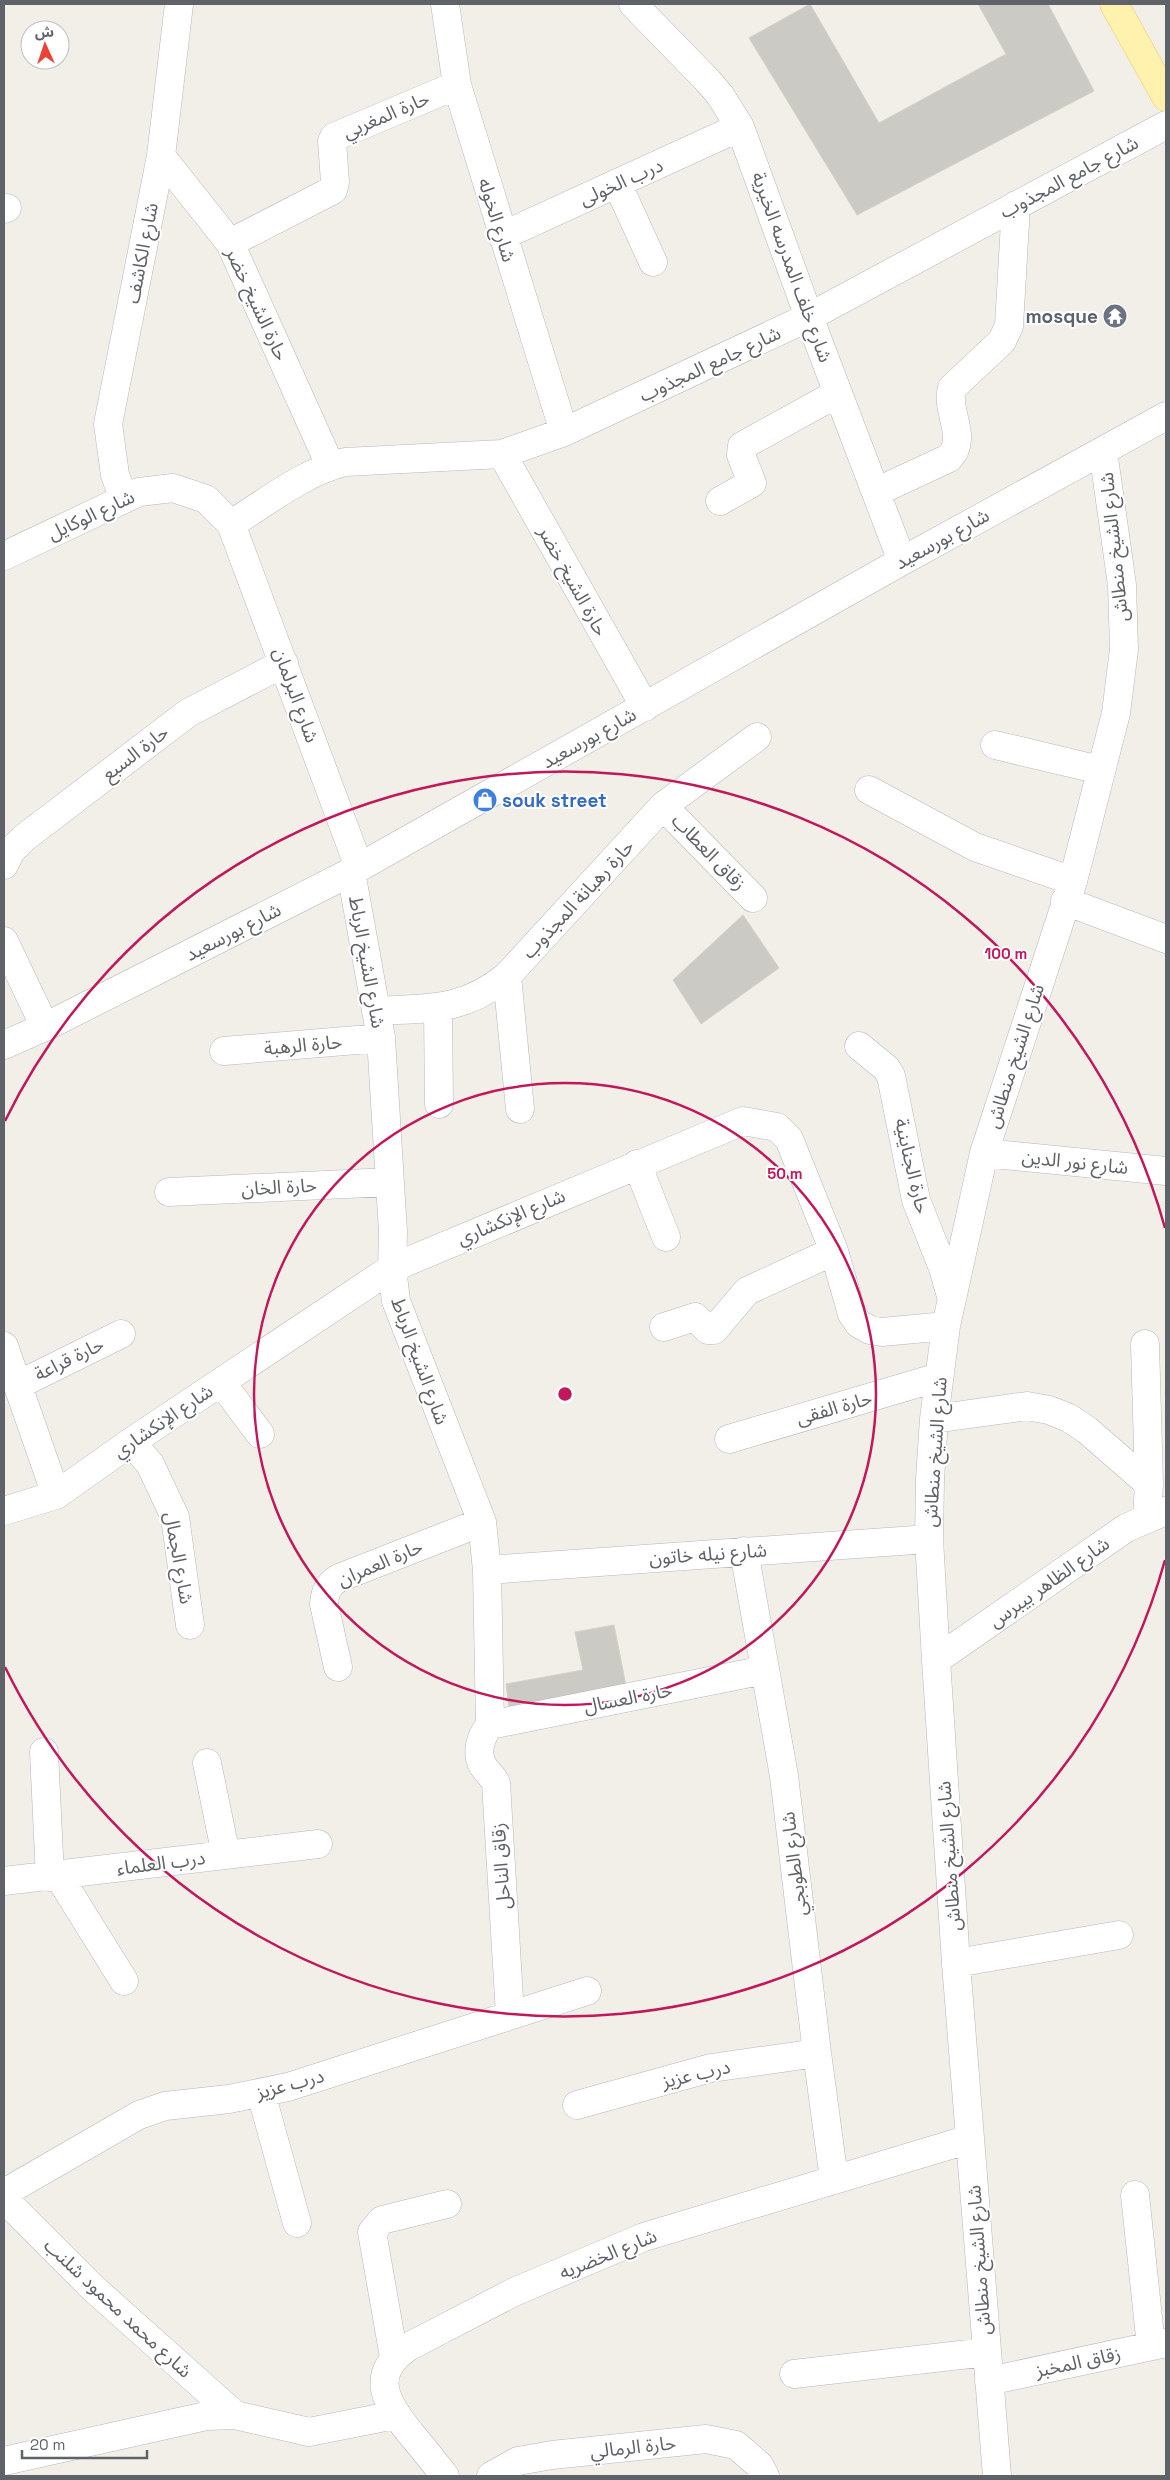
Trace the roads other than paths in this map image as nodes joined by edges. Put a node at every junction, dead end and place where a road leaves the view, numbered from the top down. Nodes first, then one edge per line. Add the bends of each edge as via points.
1 (179, 4) edge
2 (445, 4) edge
3 (1114, 4) edge
4 (636, 5) edge
5 (457, 85) junction
6 (1166, 96) edge
7 (1166, 125) edge
8 (740, 127) junction
9 (161, 156) junction
10 (617, 183) junction
11 (1016, 205) junction
12 (502, 236) junction
13 (230, 243) junction
14 (654, 262) dead end
15 (809, 317) junction
16 (838, 393) junction
17 (1166, 416) edge
18 (564, 432) junction
19 (1103, 451) junction
20 (502, 454) junction
21 (330, 465) junction
22 (876, 492) junction
23 (124, 500) junction
24 (720, 501) dead end
25 (231, 524) junction
26 (4, 556) edge
27 (902, 561) junction
28 (284, 663) junction
29 (645, 707) junction
30 (758, 737) dead end
31 (995, 745) dead end
32 (1100, 770) junction
33 (869, 790) dead end
34 (663, 806) junction
35 (6, 850) edge
36 (355, 870) junction
37 (1069, 891) junction
38 (754, 898) dead end
39 (1166, 939) edge
40 (4, 941) edge
41 (507, 976) junction
42 (438, 1008) junction
43 (378, 1011) junction
44 (45, 1028) junction
45 (381, 1038) junction
46 (4, 1045) edge
47 (859, 1046) dead end
48 (224, 1051) dead end
49 (439, 1104) dead end
50 (520, 1109) dead end
51 (984, 1153) junction
52 (637, 1164) junction
53 (1166, 1171) edge
54 (390, 1182) junction
55 (169, 1192) dead end
56 (666, 1238) dead end
57 (834, 1252) junction
58 (392, 1268) junction
59 (951, 1298) junction
60 (946, 1326) junction
61 (664, 1327) dead end
62 (121, 1334) dead end
63 (1145, 1344) dead end
64 (4, 1346) edge
65 (939, 1376) junction
66 (221, 1382) junction
67 (18, 1385) junction
68 (934, 1419) junction
69 (260, 1434) dead end
70 (729, 1439) dead end
71 (131, 1442) junction
72 (1149, 1484) junction
73 (56, 1495) junction
74 (4, 1510) edge
75 (1157, 1514) edge
76 (482, 1522) junction
77 (929, 1539) junction
78 (744, 1551) junction
79 (487, 1570) junction
80 (190, 1625) dead end
81 (936, 1660) junction
82 (338, 1666) dead end
83 (765, 1670) junction
84 (490, 1725) junction
85 (44, 1752) dead end
86 (207, 1762) dead end
87 (318, 1844) dead end
88 (226, 1855) junction
89 (54, 1876) junction
90 (4, 1881) edge
91 (1119, 1935) dead end
92 (956, 1963) junction
93 (124, 1981) dead end
94 (587, 1991) dead end
95 (510, 2015) junction
96 (816, 2053) junction
97 (261, 2094) junction
98 (577, 2105) dead end
99 (970, 2139) junction
100 (834, 2179) junction
101 (4, 2194) edge
102 (1135, 2195) dead end
103 (4, 2199) edge
104 (447, 2204) dead end
105 (297, 2223) dead end
106 (1158, 2344) edge
107 (987, 2352) junction
108 (394, 2357) junction
109 (794, 2374) dead end
110 (989, 2382) junction
111 (235, 2415) junction
112 (395, 2415) junction
113 (4, 2461) edge
114 (445, 2476) edge
115 (491, 2476) edge
116 (765, 2476) edge
117 (997, 2476) edge

1 - 9 street, شارع الكاشف
2 - 5 street, شارع الخوله
3 - 6 main road
4 - 8 street, شارع خلف المدرسه الخيرية via 708,80
5 - 12 street, شارع الخوله
5 - 13 street, حارة المغربي via 334,137 333,190
7 - 11 street, شارع جامع المجذوب
8 - 10 street, درب الخولى
8 - 15 street, شارع خلف المدرسه الخيرية
9 - 13 street, حارة الشيخ خضر
9 - 23 street, شارع الكاشف via 108,424 115,475
10 - 12 street, درب الخولى
10 - 14 street
11 - 15 street, شارع جامع المجذوب
11 - 22 street via 1009,326 1002,341 952,388 950,395 958,437 954,452 949,458
12 - 18 street, شارع الخوله
13 - 21 street, حارة الشيخ خضر
15 - 16 street, شارع خلف المدرسه الخيرية
15 - 18 street, شارع جامع المجذوب
16 - 22 street, شارع خلف المدرسه الخيرية
16 - 24 street via 742,446 741,455 752,483
17 - 19 street, شارع بورسعيد
18 - 20 street, شارع جامع المجذوب
19 - 27 street, شارع بورسعيد
19 - 32 street, شارع الشيخ منطاش via 1122,585 1124,649 1116,713
20 - 21 street, شارع جامع المجذوب
20 - 29 street, حارة الشيخ خضر
21 - 25 street, شارع جامع المجذوب
22 - 27 street, شارع خلف المدرسه الخيرية
23 - 25 street, شارع الوكايل via 139,492 173,488 206,499
23 - 26 street, شارع الوكايل
25 - 28 street, شارع البرلمان
27 - 29 street, شارع بورسعيد
28 - 35 street, حارة السبع via 188,713
28 - 36 street, شارع البرلمان
29 - 36 street, شارع بورسعيد
30 - 34 street, حارة رهبانة المجذوب
31 - 32 street
32 - 37 street, شارع الشيخ منطاش
33 - 37 street via 975,847
34 - 38 street, زقاق العطاب
34 - 41 street, حارة رهبانة المجذوب
36 - 43 street, شارع الشيخ الرباط
36 - 44 street, شارع بورسعيد
37 - 39 street
37 - 51 street, شارع الشيخ منطاش
40 - 44 street
41 - 42 street, حارة رهبانة المجذوب via 476,997
41 - 50 street
42 - 43 street, حارة رهبانة المجذوب
42 - 49 street
43 - 45 street, شارع الشيخ الرباط
44 - 46 street, شارع بورسعيد
45 - 48 street, حارة الرهبة
45 - 54 street, شارع الشيخ الرباط
47 - 59 street, حارة الجناينية via 891,1076 916,1200 944,1268
51 - 53 street, شارع نور الدين
51 - 59 street, شارع الشيخ منطاش
52 - 56 street
52 - 57 street, شارع الإنكشاري via 743,1121 777,1127 789,1139
52 - 58 street, شارع الإنكشاري
54 - 55 street, حارة الخان
54 - 58 street, شارع الشيخ الرباط
57 - 60 street, شارع الإنكشاري via 852,1314 859,1324 882,1332
57 - 61 street via 747,1291 714,1330 708,1330 695,1318
58 - 66 street, شارع الإنكشاري
58 - 76 street, شارع الشيخ الرباط via 396,1301
59 - 60 street, شارع الشيخ منطاش
60 - 65 street, شارع الشيخ منطاش
62 - 67 street, حارة قراعة
63 - 72 street
64 - 67 street
65 - 68 street, شارع الشيخ منطاش
65 - 70 street, حارة الفقى
66 - 69 street
66 - 71 street, شارع الإنكشاري
67 - 73 street
68 - 72 street via 1027,1406 1049,1410 1087,1430
68 - 77 street, شارع الشيخ منطاش
71 - 73 street, شارع الإنكشاري
71 - 80 street, شارع الجمال via 150,1464 175,1517
72 - 75 street
73 - 74 street, شارع الإنكشاري
75 - 81 street, شارع الظاهر بيبرس via 1126,1528
76 - 79 street, شارع الشيخ الرباط
76 - 82 street, حارة العمران via 330,1584 324,1593 324,1604
77 - 78 street, شارع نيله خاتون
77 - 81 street, شارع الشيخ منطاش
78 - 79 street, شارع نيله خاتون
78 - 83 street, شارع الطوبجي
79 - 84 street, شارع الشيخ الرباط
81 - 92 street, شارع الشيخ منطاش
83 - 84 street, حارة العسال
83 - 96 street, شارع الطوبجي via 784,1776
84 - 95 street, زقاق الناحل via 484,1732 479,1750 484,1769 496,1783
85 - 89 street
86 - 88 street
87 - 88 street, درب العلماء
88 - 89 street, درب العلماء
89 - 90 street, درب العلماء
89 - 93 street
91 - 92 street
92 - 99 street, شارع الشيخ منطاش
94 - 95 street, درب عزيز
95 - 97 street, درب عزيز
96 - 98 street, درب عزيز via 711,2068
96 - 100 street, شارع الطوبجي
97 - 101 street, درب عزيز via 193,2101 139,2115
97 - 105 street
99 - 100 street, شارع الخضريه
99 - 107 street, شارع الشيخ منطاش
100 - 108 street, شارع الخضريه via 644,2237 514,2292
102 - 106 street
103 - 111 street, شارع محمد محمود شلنب via 93,2288
104 - 108 street via 382,2220 372,2232
106 - 110 street, زقاق المخبز
107 - 109 street
107 - 110 street, شارع الشيخ منطاش
108 - 112 street via 385,2374 384,2394
110 - 117 street, شارع الشيخ منطاش
111 - 112 street via 309,2432
111 - 113 street via 206,2416
112 - 114 street
115 - 116 street, حارة الرمالي via 518,2461 535,2458 706,2439 736,2445 759,2465

